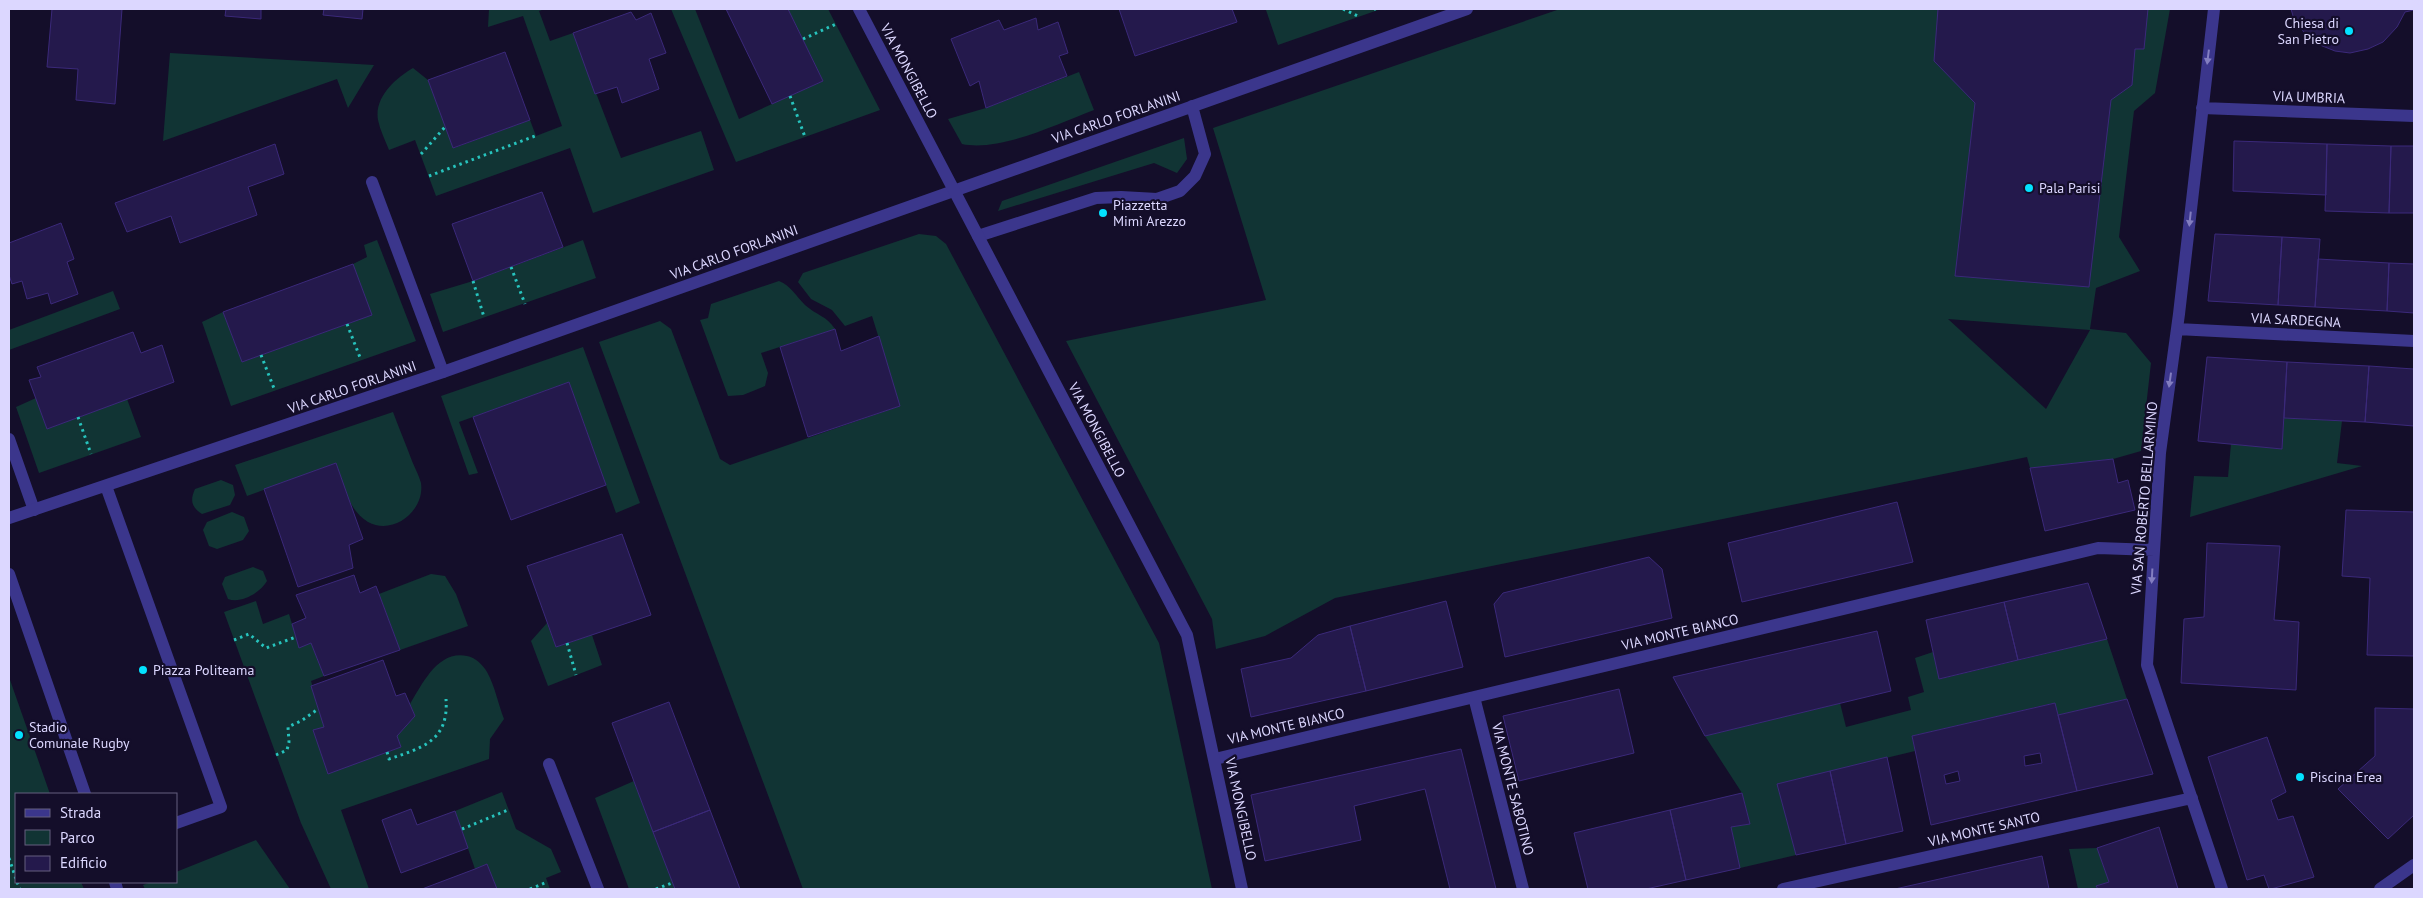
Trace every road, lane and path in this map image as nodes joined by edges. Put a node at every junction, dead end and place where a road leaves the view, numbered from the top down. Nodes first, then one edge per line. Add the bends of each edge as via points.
1 (859, 9) edge
2 (1343, 9) edge
3 (1467, 9) edge
4 (2214, 9) edge
5 (1360, 16) dead end
6 (836, 24) dead end
7 (803, 39) dead end
8 (790, 96) dead end
9 (1192, 106) junction
10 (2202, 108) junction
11 (2414, 116) edge
12 (445, 128) dead end
13 (536, 136) dead end
14 (805, 138) dead end
15 (421, 154) dead end
16 (429, 176) dead end
17 (372, 182) dead end
18 (954, 190) junction
19 (978, 236) junction
20 (511, 267) dead end
21 (473, 281) dead end
22 (525, 304) dead end
23 (484, 317) dead end
24 (347, 324) dead end
25 (2177, 329) junction
26 (2414, 341) edge
27 (261, 355) dead end
28 (361, 360) dead end
29 (443, 372) junction
30 (275, 391) dead end
31 (78, 417) dead end
32 (9, 439) edge
33 (91, 454) dead end
34 (106, 486) junction
35 (34, 510) junction
36 (9, 518) edge
37 (2154, 550) junction
38 (9, 574) edge
39 (296, 637) dead end
40 (234, 640) dead end
41 (567, 643) dead end
42 (576, 675) dead end
43 (1474, 697) junction
44 (446, 699) dead end
45 (318, 709) dead end
46 (387, 752) dead end
47 (276, 755) dead end
48 (1215, 759) junction
49 (549, 764) dead end
50 (85, 793) edge
51 (2192, 798) junction
52 (508, 810) dead end
53 (178, 822) edge
54 (462, 829) dead end
55 (9, 858) edge
56 (2414, 864) edge
57 (15, 874) edge
58 (547, 882) dead end
59 (672, 883) dead end
60 (530, 889) edge
61 (598, 889) edge
62 (656, 889) edge
63 (1242, 889) edge
64 (1523, 889) edge
65 (1783, 889) edge
66 (2222, 889) edge
67 (2380, 889) edge

1 - 18 street, VIA MONGIBELLO
2 - 5 path
3 - 9 street, VIA CARLO FORLANINI
4 -> 10 street, VIA SAN ROBERTO BELLARMINO
6 - 7 path
8 - 14 path
9 - 18 street, VIA CARLO FORLANINI
9 - 19 street via 1205,154 1195,176 1180,191 1157,199 1096,198
10 - 11 street, VIA UMBRIA
10 -> 25 street, VIA SAN ROBERTO BELLARMINO
12 - 15 path
13 - 16 path
17 - 29 street
18 - 19 street, VIA MONGIBELLO
18 - 29 street, VIA CARLO FORLANINI
19 - 48 street, VIA MONGIBELLO via 1187,635
20 - 22 path
21 - 23 path
24 - 28 path
25 - 26 street, VIA SARDEGNA
25 -> 37 street, VIA SAN ROBERTO BELLARMINO via 2160,453
27 - 30 path
29 - 34 street, VIA CARLO FORLANINI
31 - 33 path
32 - 35 street
34 - 35 street, VIA CARLO FORLANINI
34 - 53 street via 221,806
35 - 36 street, VIA CARLO FORLANINI
37 - 43 street, VIA MONTE BIANCO via 2098,548
37 -> 51 street, VIA SAN ROBERTO BELLARMINO via 2147,665
38 - 50 street
39 - 40 path via 266,648 249,634
41 - 42 path
43 - 48 street, VIA MONTE BIANCO
43 - 64 street, VIA MONTE SABOTINO
44 - 46 path via 443,726 428,745 389,759
45 - 47 path via 288,727 290,742 287,750
48 - 63 street, VIA MONGIBELLO
49 - 61 street
51 - 65 street, VIA MONTE SANTO
51 - 66 street, VIA SAN ROBERTO BELLARMINO
52 - 54 path
55 - 57 path
56 - 67 street
58 - 60 path
59 - 62 path

